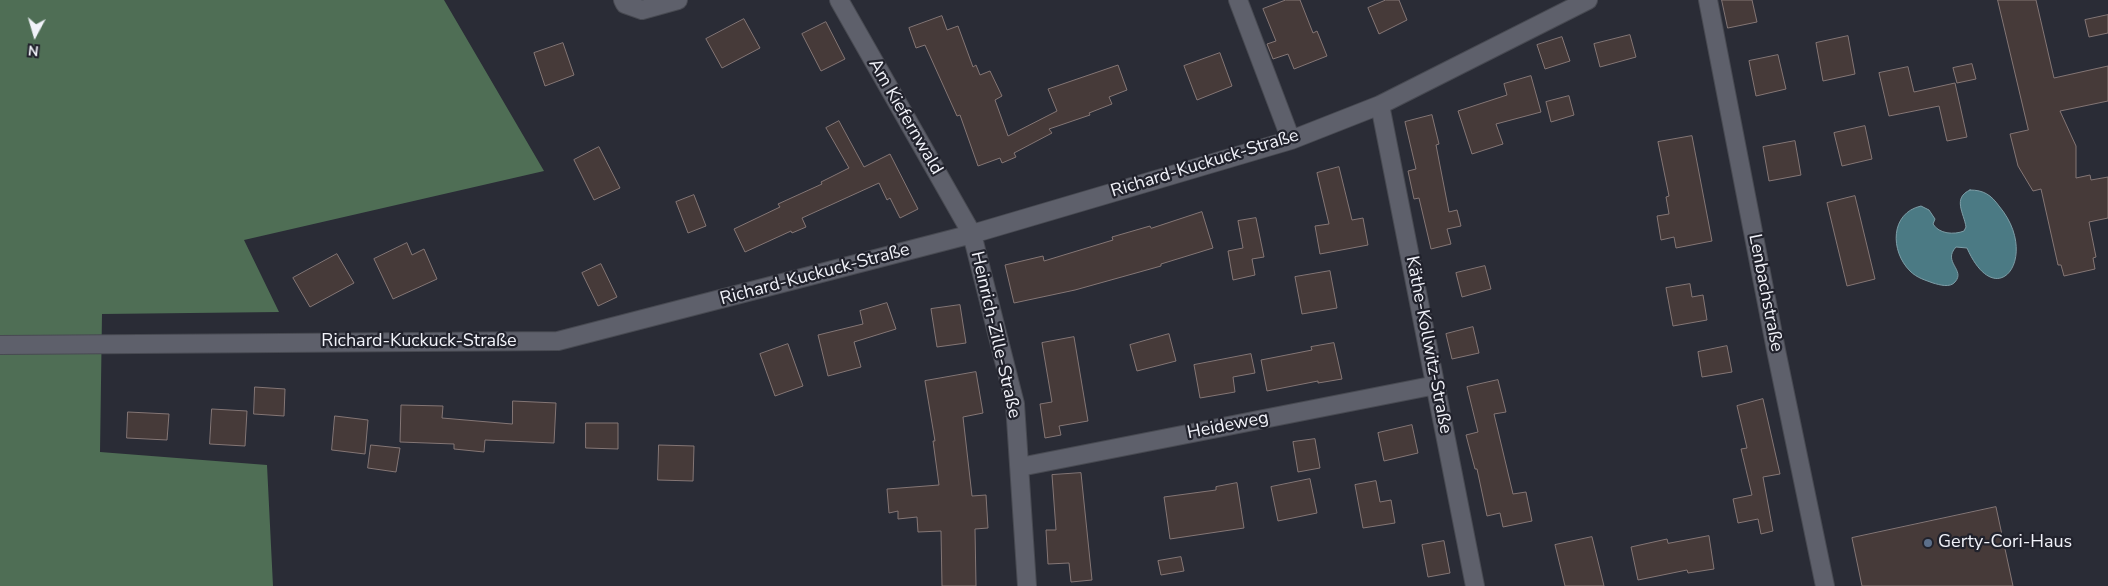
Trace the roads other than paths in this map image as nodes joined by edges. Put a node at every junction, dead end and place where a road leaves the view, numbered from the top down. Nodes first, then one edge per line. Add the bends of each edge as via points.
1 (623, 0) edge
2 (678, 0) edge
3 (838, 0) edge
4 (1238, 0) edge
5 (1588, 0) edge
6 (1708, 0) edge
7 (1380, 105) junction
8 (1291, 140) junction
9 (972, 234) junction
10 (0, 345) edge
11 (1436, 385) junction
12 (1020, 467) junction
13 (1027, 586) edge
14 (1475, 586) edge
15 (1825, 586) edge

1 - 2 street via 625,4 642,10
3 - 9 street, Am Kiefernwald
4 - 8 street
5 - 7 street, Richard-Kuckuck-Straße
6 - 15 street, Lenbachstraße
7 - 8 street, Richard-Kuckuck-Straße
7 - 11 street, Käthe-Kollwitz-Straße
8 - 9 street, Richard-Kuckuck-Straße
9 - 10 street, Richard-Kuckuck-Straße via 558,341
9 - 12 street, Heinrich-Zille-Straße via 1015,404
11 - 12 street, Heideweg
11 - 14 street, Käthe-Kollwitz-Straße
12 - 13 street, Heinrich-Zille-Straße

